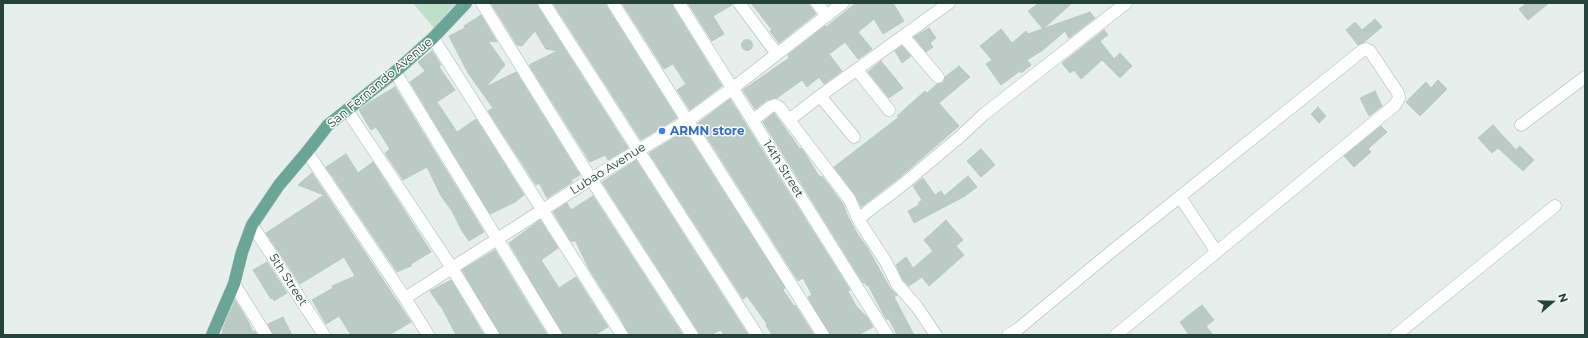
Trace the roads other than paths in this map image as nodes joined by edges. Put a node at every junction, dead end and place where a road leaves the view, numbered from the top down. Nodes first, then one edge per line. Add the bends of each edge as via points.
1 (466, 3) edge
2 (482, 3) edge
3 (544, 3) edge
4 (613, 3) edge
5 (679, 3) edge
6 (739, 3) edge
7 (817, 3) edge
8 (843, 3) edge
9 (949, 3) edge
10 (1126, 3) edge
11 (827, 16) junction
12 (904, 36) junction
13 (434, 38) junction
14 (778, 54) junction
15 (857, 70) junction
16 (395, 72) junction
17 (938, 77) dead end
18 (1585, 77) edge
19 (733, 88) junction
20 (820, 96) junction
21 (347, 110) junction
22 (889, 110) dead end
23 (753, 120) junction
24 (789, 120) junction
25 (687, 121) junction
26 (1522, 125) dead end
27 (854, 137) dead end
28 (638, 151) junction
29 (307, 152) junction
30 (591, 179) junction
31 (1180, 197) junction
32 (1555, 206) dead end
33 (544, 210) junction
34 (858, 219) junction
35 (252, 225) junction
36 (498, 239) junction
37 (1216, 251) junction
38 (452, 268) junction
39 (234, 284) junction
40 (405, 298) junction
41 (212, 335) edge
42 (266, 335) edge
43 (324, 335) edge
44 (428, 335) edge
45 (492, 335) edge
46 (556, 335) edge
47 (622, 335) edge
48 (692, 335) edge
49 (757, 335) edge
50 (823, 335) edge
51 (887, 335) edge
52 (936, 335) edge
53 (1008, 335) edge
54 (1116, 335) edge
55 (1396, 335) edge

1 - 13 main road, San Fernando Avenue
2 - 30 street
3 - 28 street
4 - 25 street
5 - 19 street, 14th Street
6 - 14 street
7 - 11 street
8 - 11 street, Lubao Avenue
9 - 12 street
10 - 34 street via 983,115 925,166
11 - 14 street, Lubao Avenue
12 - 15 street
12 - 17 street
13 - 16 main road, San Fernando Avenue
13 - 33 street
14 - 19 street, Lubao Avenue
15 - 20 street
15 - 22 street
16 - 21 main road, San Fernando Avenue
16 - 36 street
18 - 26 street
19 - 23 street, 14th Street
19 - 25 street, Lubao Avenue
20 - 24 street
20 - 27 street
21 - 29 main road, San Fernando Avenue via 328,125
21 - 38 street
23 - 24 street via 770,106 775,106
23 - 51 street, 14th Street
24 - 34 street via 850,200
25 - 28 street, Lubao Avenue
25 - 50 street
28 - 30 street, Lubao Avenue
28 - 49 street
29 - 35 main road, San Fernando Avenue via 279,185
29 - 40 street
30 - 33 street, Lubao Avenue
30 - 48 street
31 - 37 street
31 - 37 street via 1363,50 1370,51 1398,93 1398,101
31 - 53 street
32 - 55 street
33 - 36 street, Lubao Avenue
33 - 47 street
34 - 52 street via 897,284
35 - 39 main road, San Fernando Avenue
35 - 43 street, 5th Street
36 - 38 street, Lubao Avenue
36 - 46 street
37 - 54 street
38 - 40 street, Lubao Avenue
38 - 45 street
39 - 41 main road, San Fernando Avenue
39 - 42 street
40 - 44 street

